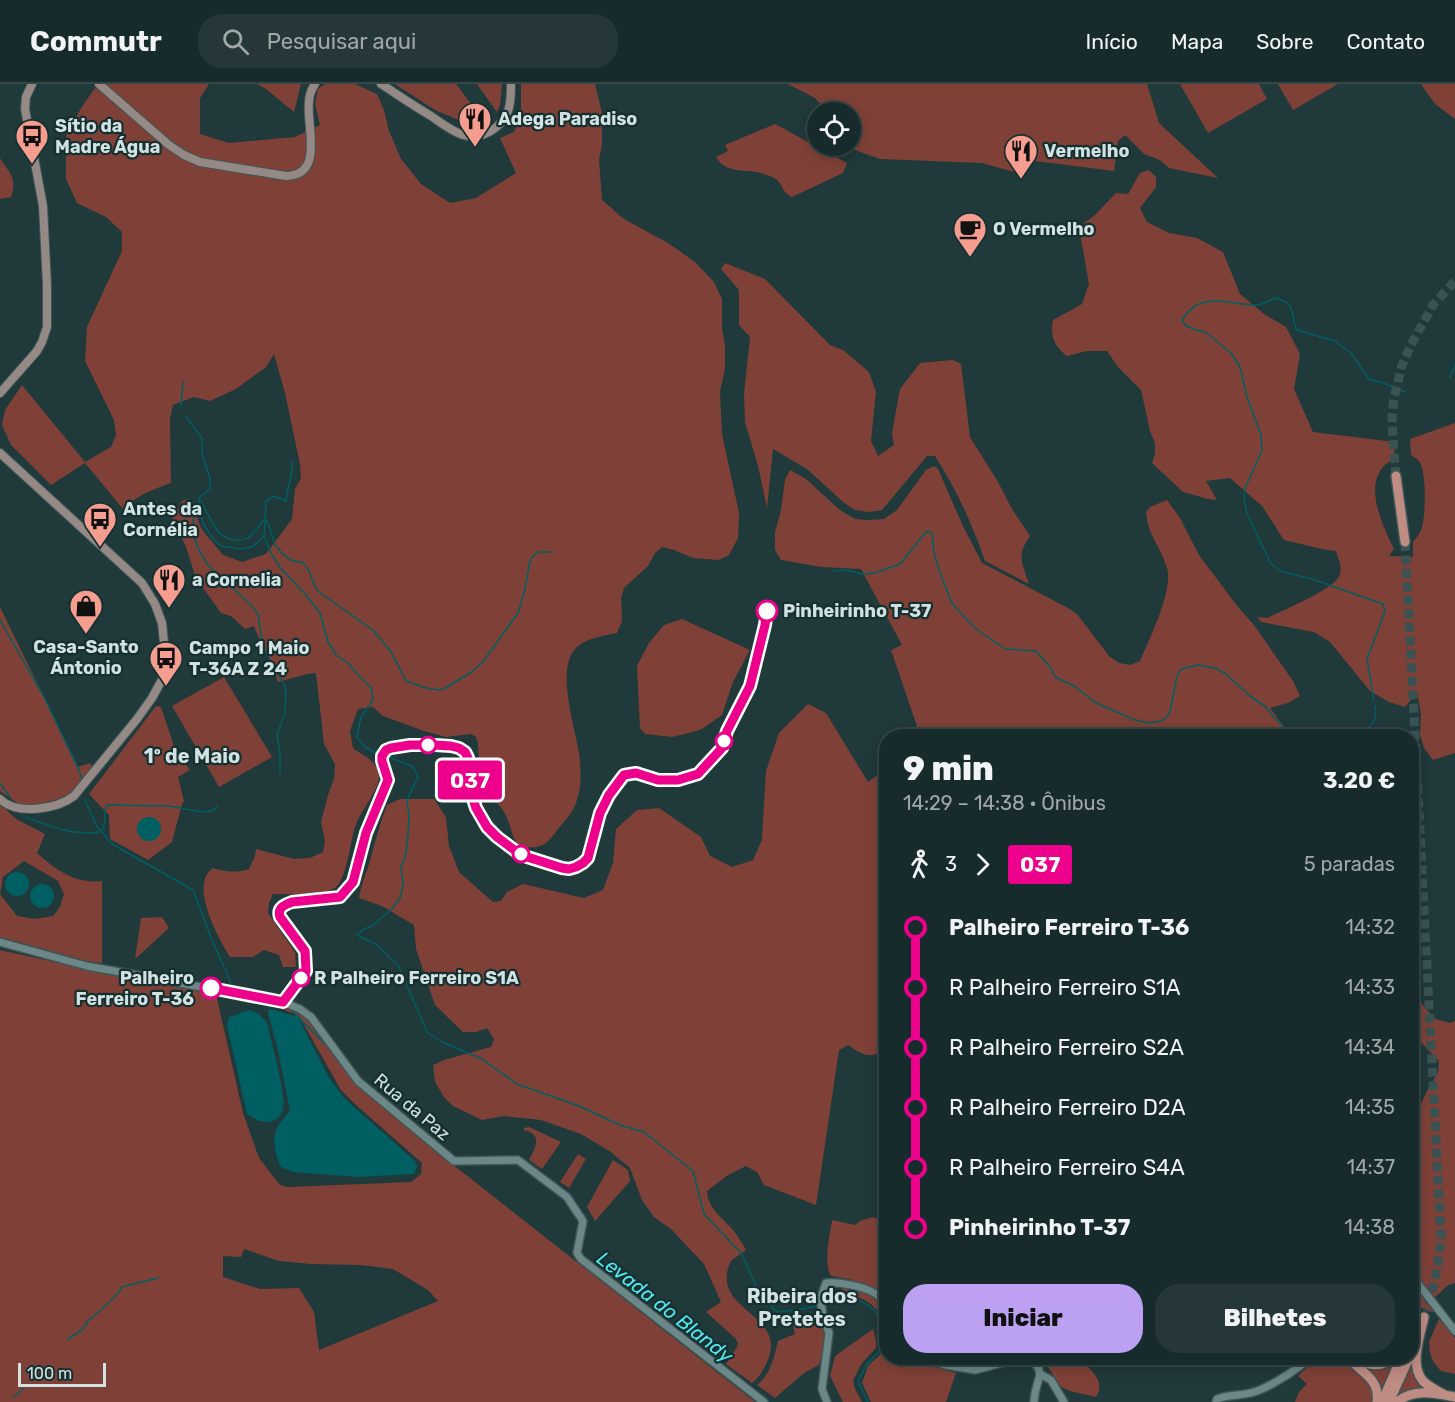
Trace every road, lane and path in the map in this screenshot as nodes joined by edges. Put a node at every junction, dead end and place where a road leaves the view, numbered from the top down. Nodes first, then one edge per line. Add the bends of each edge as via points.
1 (32, 84) edge
2 (99, 84) edge
3 (315, 84) edge
4 (381, 84) edge
5 (511, 84) edge
6 (0, 393) edge
7 (0, 453) edge
8 (1396, 476) tunnel mouth
9 (1405, 542) tunnel mouth
10 (0, 799) edge
11 (0, 942) edge
12 (1419, 1285) edge
13 (879, 1297) edge
14 (1425, 1314) junction
15 (1419, 1323) edge
16 (1419, 1326) edge
17 (1455, 1331) edge
18 (1419, 1332) edge
19 (1419, 1344) edge
20 (945, 1365) edge
21 (996, 1365) edge
22 (1036, 1365) edge
23 (1300, 1365) edge
24 (1356, 1365) edge
25 (1398, 1365) edge
26 (1406, 1365) edge
27 (1416, 1365) edge
28 (1040, 1374) junction
29 (1443, 1394) junction
30 (1455, 1397) edge
31 (764, 1402) edge
32 (827, 1402) edge
33 (1034, 1402) edge
34 (1064, 1402) edge
35 (1216, 1402) edge
36 (1377, 1402) edge
37 (1382, 1402) edge
38 (1389, 1402) edge
39 (1397, 1402) edge

1 - 6 main road via 25,109 43,206 47,327 37,351
2 - 3 main road via 184,155 200,162 286,176 297,174 309,163 309,102
4 - 5 main road via 451,129 473,136 494,129 504,119
7 - 10 main road via 142,583 162,623 166,662 163,678 152,698 74,796 37,808 13,807
8 - 9 main road
11 - 31 street, Rua da Paz via 87,966 283,1002 300,1009 311,1017 358,1081 454,1161 518,1160 567,1197 583,1221 577,1253 581,1259
12 - 17 street
13 - 32 street via 855,1286 826,1283 820,1300 830,1332 822,1389
14 - 15 main road
14 - 16 main road
14 - 18 main road
14 - 19 main road
20 - 21 street via 975,1371
22 - 28 street
23 - 35 street via 1265,1387 1225,1396
24 - 36 main road via 1376,1384
25 - 37 main road
26 - 38 main road
27 - 29 main road via 1422,1380
28 - 33 street
28 - 34 street via 1051,1380
29 - 30 main road
29 - 39 main road via 1419,1392

